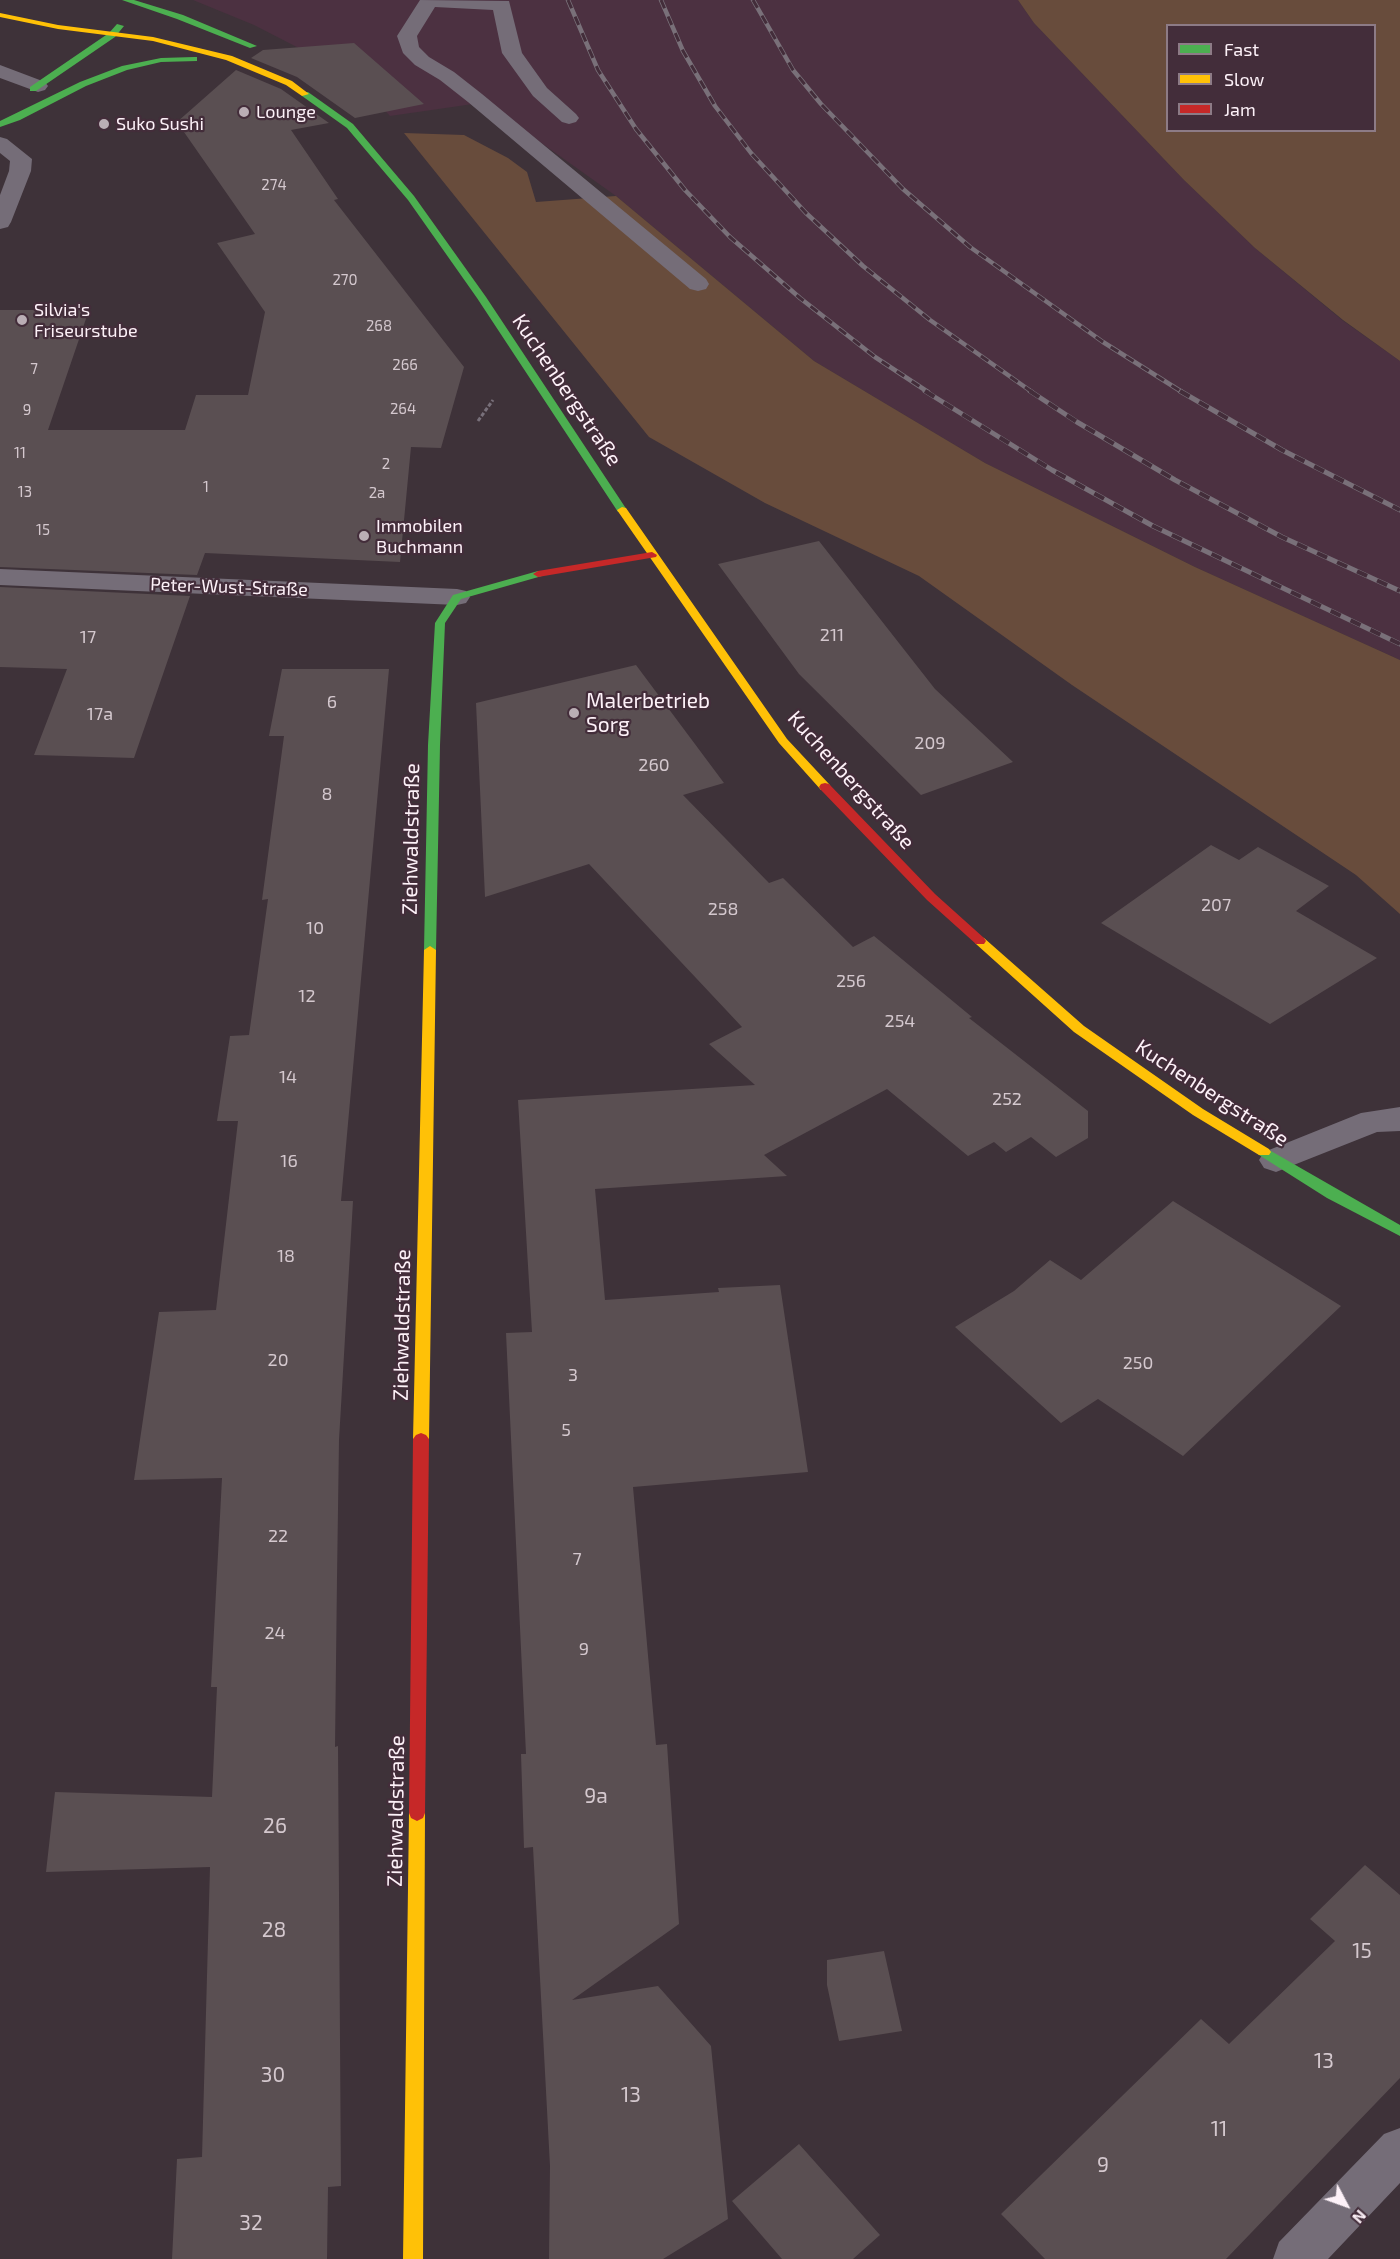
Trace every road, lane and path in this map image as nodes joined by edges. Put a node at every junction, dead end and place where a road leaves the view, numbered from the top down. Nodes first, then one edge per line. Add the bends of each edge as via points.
1 (113, 0) edge
2 (126, 0) edge
3 (430, 0) edge
4 (0, 15) edge
5 (112, 35) junction
6 (270, 54) dead end
7 (229, 58) junction
8 (0, 71) edge
9 (38, 86) junction
10 (339, 99) dead end
11 (10, 106) edge
12 (569, 118) dead end
13 (0, 124) edge
14 (350, 126) junction
15 (0, 143) edge
16 (0, 222) edge
17 (698, 284) dead end
18 (652, 555) junction
19 (0, 578) edge
20 (457, 597) junction
21 (1400, 1119) edge
22 (1276, 1160) junction
23 (1400, 1231) edge
24 (1400, 2150) edge
25 (413, 2259) edge
26 (1296, 2259) edge

1 - 5 main road via 125,21
2 - 6 main road via 180,17
3 - 12 street via 502,5 512,53 540,92
3 - 17 street via 407,36 410,49 475,98
4 - 5 main road, Kuchenbergstraße
5 - 7 main road, Kuchenbergstraße via 153,39
5 - 9 main road
7 - 13 main road via 161,60 125,68
7 - 14 main road, Kuchenbergstraße via 289,83
8 - 9 street
9 - 11 main road
10 - 14 main road, Kuchenbergstraße
14 - 18 main road, Kuchenbergstraße via 411,198 481,297
15 - 16 street via 21,159
18 - 20 main road via 545,572
18 - 22 main road, Kuchenbergstraße via 783,741 931,897 1079,1029 1198,1112
19 - 20 street, Peter-Wust-Straße
20 - 25 main road, Ziehwaldstraße via 440,623 434,745 419,1564
21 - 22 street via 1373,1121
22 - 23 main road, Kuchenbergstraße
24 - 26 street

